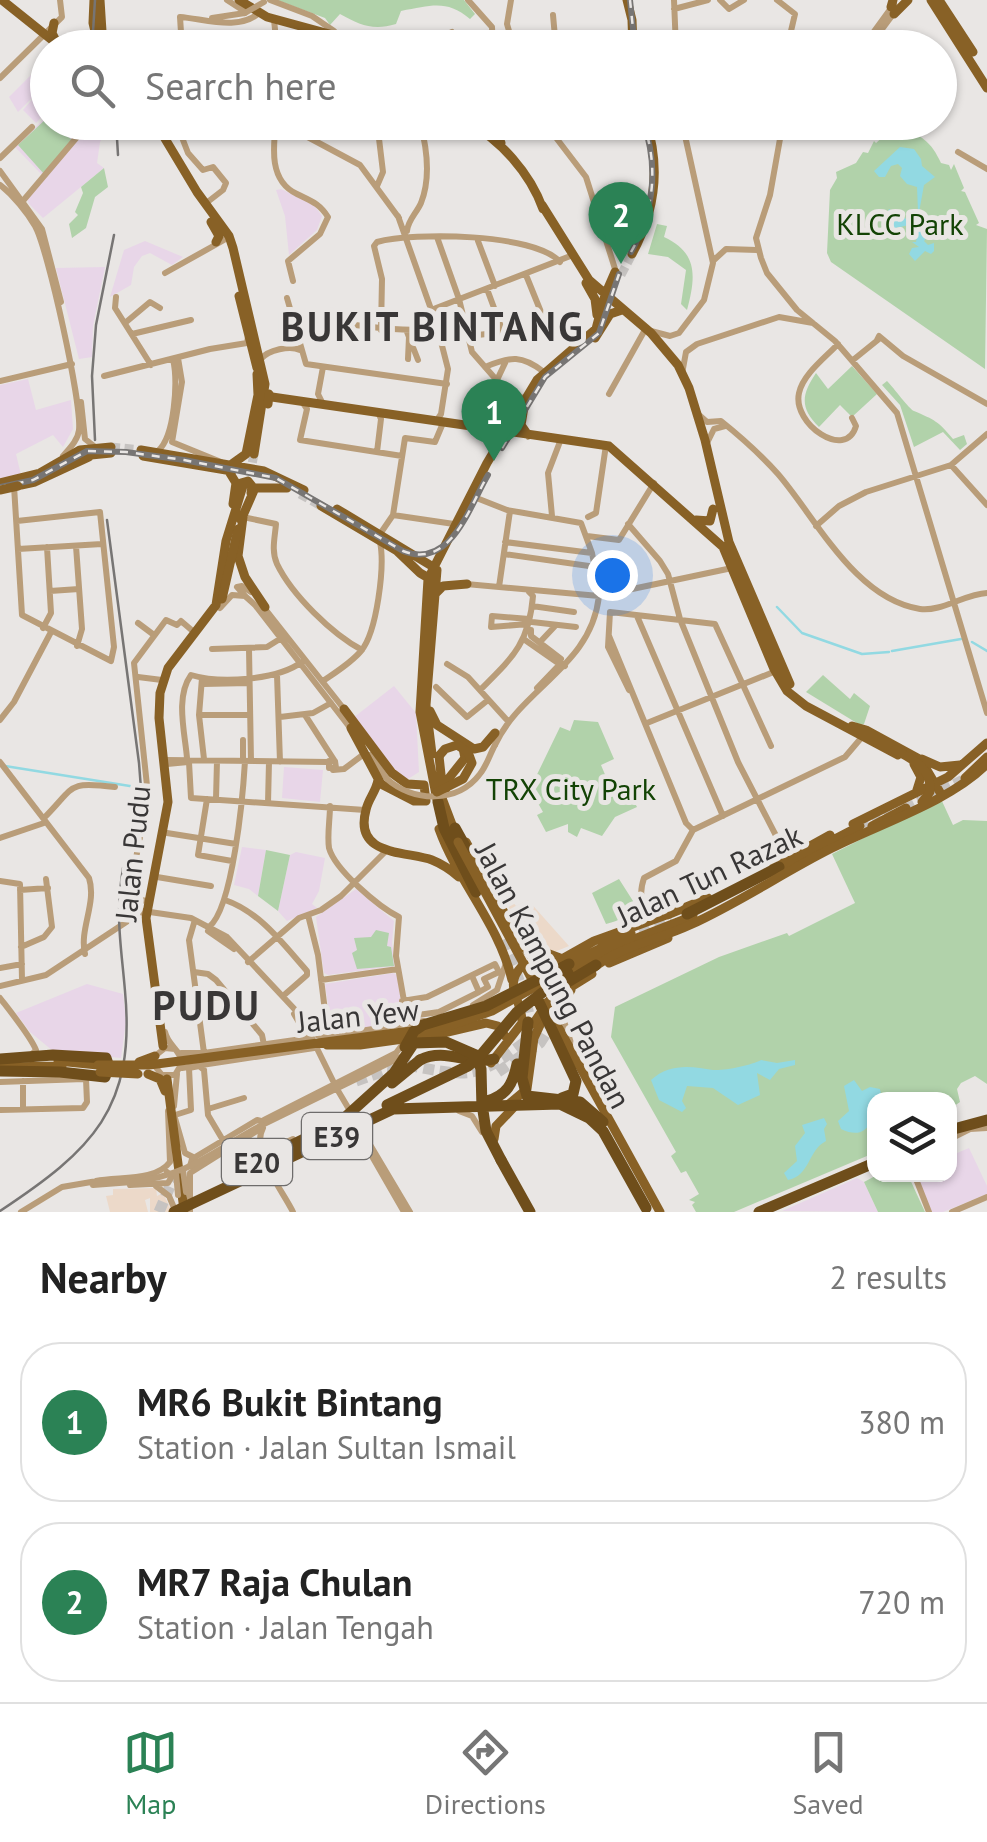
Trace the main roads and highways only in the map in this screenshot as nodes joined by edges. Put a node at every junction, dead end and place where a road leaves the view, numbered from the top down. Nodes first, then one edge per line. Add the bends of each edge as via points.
1 (97, 0) edge
2 (630, 0) edge
3 (928, 0) edge
4 (943, 0) edge
5 (1, 2) edge
6 (265, 4) edge
7 (244, 6) edge
8 (100, 15) junction
9 (274, 20) junction
10 (289, 20) junction
11 (47, 30) edge
12 (99, 30) joint
13 (100, 30) edge
14 (313, 30) edge
15 (330, 30) edge
16 (634, 30) edge
17 (951, 30) edge
18 (957, 39) edge
19 (987, 77) edge
20 (987, 88) edge
21 (163, 140) edge
22 (164, 140) edge
23 (497, 140) edge
24 (499, 140) edge
25 (649, 140) edge
26 (500, 145) junction
27 (222, 238) junction
28 (630, 253) tunnel mouth
29 (565, 259) junction
30 (580, 266) junction
31 (608, 298) junction
32 (622, 310) junction
33 (596, 328) junction
34 (260, 360) junction
35 (524, 403) junction
36 (267, 404) junction
37 (312, 406) junction
38 (700, 425) junction
39 (505, 435) junction
40 (528, 435) junction
41 (109, 451) junction
42 (251, 454) junction
43 (227, 466) junction
44 (250, 471) junction
45 (264, 471) junction
46 (0, 486) edge
47 (287, 488) junction
48 (247, 489) junction
49 (233, 504) junction
50 (322, 504) tunnel mouth
51 (713, 509) junction
52 (242, 516) junction
53 (694, 520) junction
54 (725, 530) junction
55 (383, 536) junction
56 (231, 540) junction
57 (439, 554) junction
58 (404, 556) junction
59 (419, 558) junction
60 (734, 563) junction
61 (416, 570) junction
62 (220, 571) junction
63 (433, 574) junction
64 (467, 584) road end
65 (248, 593) road end
66 (219, 607) junction
67 (264, 607) road end
68 (429, 613) junction
69 (431, 690) junction
70 (344, 709) road end
71 (351, 728) road end
72 (161, 732) junction
73 (858, 732) junction
74 (452, 734) junction
75 (494, 740) road end
76 (425, 749) junction
77 (987, 755) edge
78 (915, 760) junction
79 (168, 762) junction
80 (964, 771) junction
81 (385, 778) junction
82 (950, 782) junction
83 (417, 783) junction
84 (935, 790) junction
85 (396, 792) junction
86 (915, 794) junction
87 (168, 797) junction
88 (372, 797) junction
89 (441, 802) junction
90 (906, 810) junction
91 (860, 826) tunnel mouth
92 (455, 828) junction
93 (849, 840) junction
94 (462, 849) junction
95 (820, 852) junction
96 (776, 869) junction
97 (472, 889) junction
98 (746, 890) junction
99 (148, 910) junction
100 (669, 914) junction
101 (687, 914) tunnel mouth
102 (662, 932) tunnel mouth
103 (515, 934) junction
104 (521, 944) junction
105 (505, 954) junction
106 (589, 961) junction
107 (541, 963) junction
108 (569, 971) junction
109 (512, 982) junction
110 (539, 996) junction
111 (531, 1023) junction
112 (558, 1025) junction
113 (329, 1040) junction
114 (504, 1048) junction
115 (494, 1059) junction
116 (0, 1065) edge
117 (34, 1065) junction
118 (531, 1065) junction
119 (576, 1066) junction
120 (96, 1070) junction
121 (162, 1074) junction
122 (386, 1081) junction
123 (166, 1093) road end
124 (512, 1104) junction
125 (361, 1106) junction
126 (448, 1107) junction
127 (473, 1109) junction
128 (350, 1117) junction
129 (987, 1124) edge
130 (957, 1131) edge
131 (494, 1139) road end
132 (624, 1156) junction
133 (867, 1166) edge
134 (652, 1211) edge
135 (765, 1211) edge
136 (183, 1212) edge
137 (530, 1212) edge

1 - 8 main road
1 - 12 main road
2 - 16 main road
3 - 17 main road
4 - 19 main road
5 - 11 main road
6 - 7 main road
6 - 9 main road
6 - 10 main road
8 - 12 main road
8 - 13 main road
9 - 10 main road
9 - 14 main road
10 - 15 main road
18 - 20 main road
21 - 27 main road
22 - 27 main road
23 - 26 main road
24 - 26 main road
25 - 28 main road via 656,159 653,195
26 - 29 main road via 542,205
27 - 34 main road
27 - 34 main road
29 - 30 main road
29 - 33 main road via 595,299
30 - 31 main road
30 - 31 main road via 596,279 617,274
31 - 32 main road
31 - 33 main road
32 - 35 main road via 610,314 590,344
32 - 38 main road via 666,348
33 - 35 main road via 544,372
34 - 36 main road
34 - 36 main road
34 - 42 main road
35 - 39 main road
35 - 40 main road via 521,425
36 - 37 main road
36 - 37 main road
36 - 42 main road
37 - 39 main road
38 - 51 main road
38 - 54 main road
39 - 40 main road
39 - 57 main road
39 - 63 main road
40 - 53 main road via 606,444
41 - 46 main road, bridge via 36,482
41 - 46 main road via 78,456 33,481
41 - 46 main road via 94,446
42 - 43 main road
42 - 45 main road
43 - 43 main road via 141,453 158,452
43 - 44 main road
43 - 49 main road via 236,479
44 - 45 main road
44 - 47 main road
45 - 47 main road via 302,492
47 - 48 main road
48 - 49 main road via 251,484 244,481
48 - 52 main road
48 - 56 main road, Jalan Pudu
48 - 62 main road
49 - 62 main road
50 - 55 main road
51 - 53 main road via 710,521
51 - 54 main road
52 - 66 main road, bridge
52 - 67 main road via 238,556
53 - 60 main road
54 - 60 main road
55 - 58 main road
55 - 59 main road
56 - 65 main road
56 - 66 main road, Jalan Pudu
57 - 59 main road
57 - 63 main road
58 - 59 main road via 423,569
58 - 61 main road
59 - 63 main road
60 - 73 main road via 779,671 798,694
61 - 63 main road
61 - 68 main road
62 - 72 main road, Jalan Pudu via 215,607 162,680
63 - 68 main road, Jalan Kampung Pandan
64 - 68 main road via 438,589
66 - 79 main road, Jalan Pudu via 168,678
68 - 69 main road, Jalan Kampung Pandan
68 - 76 main road, Jalan Kampung Pandan via 420,712
69 - 74 main road via 433,721
69 - 89 main road, Jalan Kampung Pandan via 426,716
70 - 83 main road via 392,774
71 - 81 main road
72 - 79 main road
72 - 87 main road, Jalan Pudu
73 - 78 main road
73 - 90 main road, bridge via 918,762 930,784 926,800
74 - 75 main road via 478,749
74 - 89 main road via 465,754
76 - 83 main road
76 - 89 main road, Jalan Kampung Pandan
77 - 80 main road
77 - 82 main road via 970,777
77 - 90 main road, bridge via 974,777
78 - 80 main road
78 - 84 main road
78 - 86 main road via 921,777
79 - 87 main road
79 - 99 main road, Jalan Pudu via 173,802
80 - 82 main road
81 - 85 main road
81 - 88 main road
82 - 84 main road
83 - 85 main road via 426,788 423,803
84 - 86 main road
84 - 93 main road
85 - 88 main road
86 - 96 main road
87 - 99 main road, Jalan Pudu
88 - 97 main road via 365,810 368,832 385,852 432,860
89 - 89 main road, bridge via 472,763 457,745 439,756
89 - 92 main road, Jalan Kampung Pandan
89 - 94 main road, Jalan Kampung Pandan
89 - 97 highway via 444,828
90 - 95 main road, Jalan Tun Razak
90 - 106 main road, bridge via 689,926
91 - 96 main road, Jalan Tun Razak
92 - 94 highway
92 - 103 main road, Jalan Kampung Pandan
93 - 95 main road
93 - 96 main road
94 - 110 main road, Jalan Kampung Pandan, bridge
94 - 119 main road, Jalan Kampung Pandan, bridge
95 - 96 main road, Jalan Tun Razak
96 - 98 main road, Jalan Tun Razak
96 - 100 main road, Jalan Tun Razak
96 - 101 highway
96 - 108 main road via 693,928
97 - 105 main road
98 - 102 highway
98 - 106 main road, Jalan Tun Razak
99 - 120 main road, Jalan Pudu, bridge via 159,1052
100 - 106 main road, Jalan Tun Razak
100 - 108 main road via 594,940
103 - 104 main road, Jalan Kampung Pandan
103 - 108 main road
104 - 105 main road
104 - 107 main road, Jalan Kampung Pandan
105 - 109 main road
106 - 108 highway, bridge
106 - 110 highway, bridge
106 - 111 main road, bridge
107 - 108 main road
107 - 109 main road via 522,966
107 - 110 main road via 555,977
108 - 110 highway, bridge
108 - 112 main road
108 - 122 highway, bridge via 416,1029
109 - 113 main road, bridge via 477,1013
109 - 114 main road via 522,1023
110 - 111 highway, bridge
110 - 112 main road, Jalan Kampung Pandan, bridge
110 - 113 main road, Jalan Yew, bridge via 455,1024
110 - 118 main road
110 - 126 highway, bridge via 576,1081 574,1094
110 - 127 highway, bridge via 488,1056
110 - 128 highway, bridge via 468,1066
111 - 118 main road
111 - 127 highway, bridge via 514,1081 499,1098
111 - 134 highway, bridge via 522,1078 527,1096 580,1102 599,1116
112 - 119 main road, Jalan Kampung Pandan, bridge
112 - 134 highway, bridge
113 - 114 main road, bridge via 360,1044 493,1024 503,1031
113 - 120 main road, Jalan Yew, bridge via 150,1069
114 - 115 main road
115 - 124 main road via 484,1072 484,1088 495,1101
115 - 125 highway, bridge via 427,1056
116 - 117 highway
116 - 117 main road, Jalan Yew
117 - 120 highway
117 - 120 main road, Jalan Yew
117 - 120 highway via 106,1058 107,1074
118 - 124 main road via 527,1088
119 - 132 main road, Jalan Kampung Pandan
119 - 132 main road, Jalan Kampung Pandan via 614,1126
120 - 121 main road, bridge
121 - 123 main road
121 - 136 main road
122 - 125 highway, bridge
122 - 127 highway, bridge via 414,1043 456,1044 480,1063
124 - 127 highway
124 - 131 main road
124 - 132 main road, Jalan Kampung Pandan via 585,1110
125 - 136 highway, E20, bridge via 330,1128 220,1180
126 - 127 highway, bridge
126 - 128 highway, bridge
126 - 134 highway, E39, bridge via 560,1104 576,1110 608,1138
126 - 136 highway, E39, bridge via 377,1115
127 - 134 highway, E39, bridge via 559,1107 575,1113 606,1140
127 - 136 highway, E39, bridge via 379,1117
127 - 137 highway, bridge
128 - 136 highway, E20, bridge
129 - 130 highway, bridge
132 - 134 main road
133 - 135 highway, bridge

